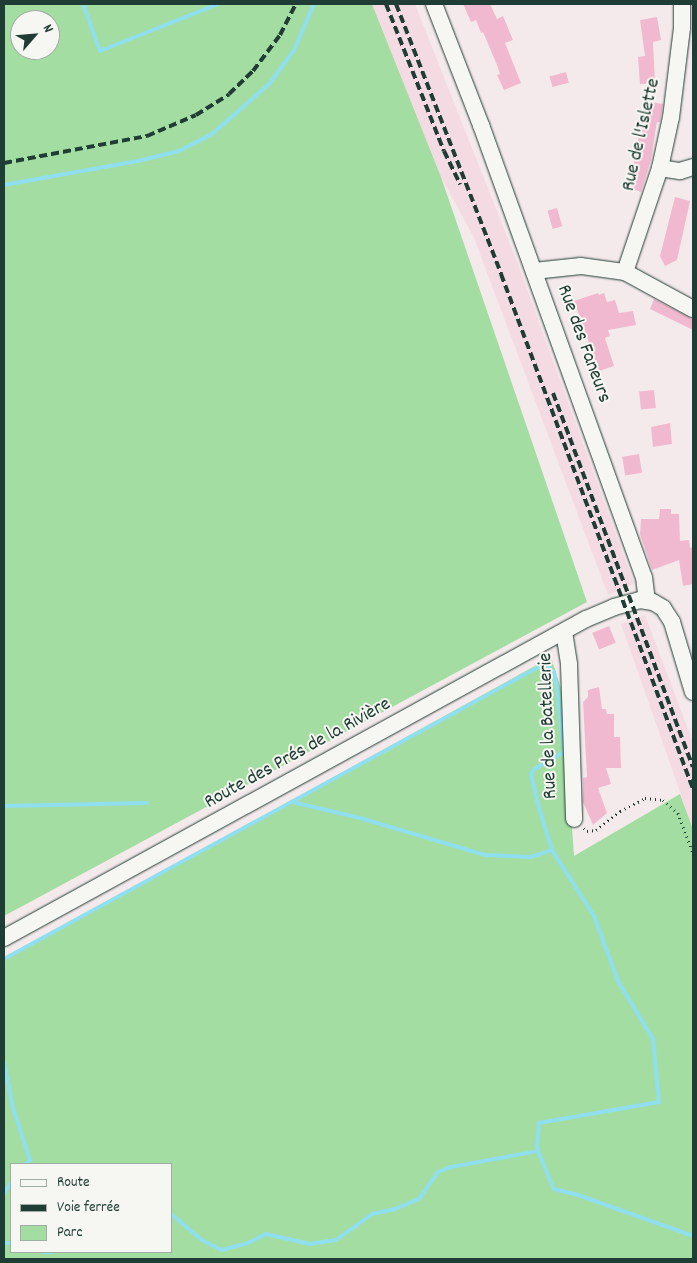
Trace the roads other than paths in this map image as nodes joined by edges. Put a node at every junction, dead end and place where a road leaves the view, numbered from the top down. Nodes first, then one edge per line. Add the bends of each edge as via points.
1 (434, 4) edge
2 (682, 4) edge
3 (688, 27) edge
4 (693, 167) edge
5 (660, 168) junction
6 (534, 271) junction
7 (625, 272) junction
8 (693, 310) edge
9 (647, 600) junction
10 (564, 632) junction
11 (693, 692) edge
12 (574, 819) road end
13 (4, 938) edge

1 - 6 street, Rue des Faneurs
2 - 3 street, Rue de l'Islette
3 - 5 street, Rue de l'Islette
4 - 5 street via 680,171
5 - 7 street, Rue de l'Islette
6 - 7 street via 581,266
6 - 9 street, Rue des Faneurs via 644,577
7 - 8 street
9 - 10 street, Route des Prés de la Rivière via 614,607
9 - 11 street via 668,614
10 - 12 street, Rue de la Batellerie via 570,665
10 - 13 street, Route des Prés de la Rivière

